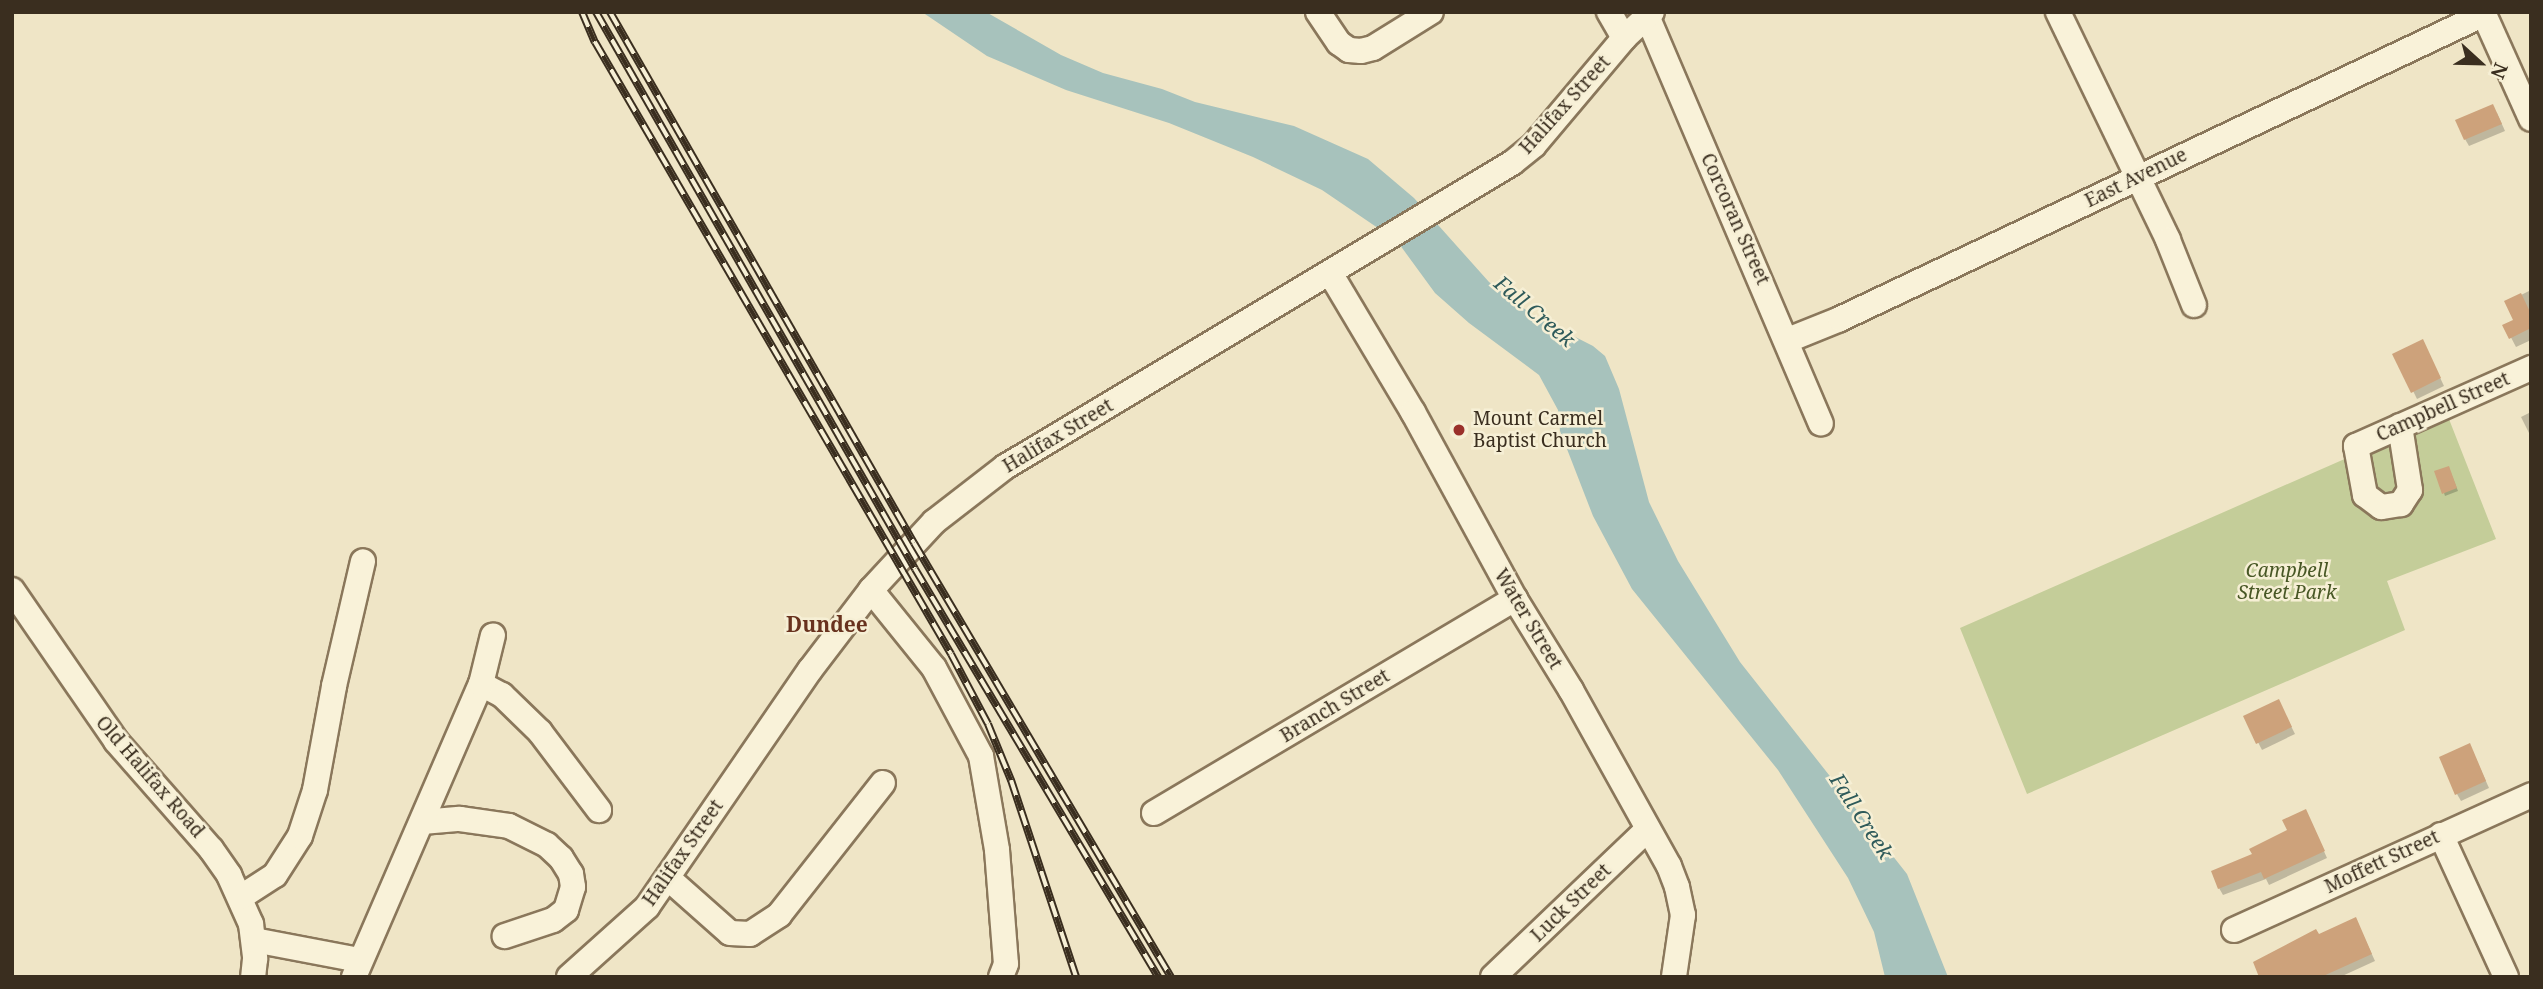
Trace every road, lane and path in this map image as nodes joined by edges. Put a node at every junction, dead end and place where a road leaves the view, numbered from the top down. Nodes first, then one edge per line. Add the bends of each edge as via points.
1 (1318, 12) edge
2 (1431, 12) edge
3 (1609, 12) edge
4 (2058, 12) edge
5 (2483, 13) edge
6 (1650, 14) edge
7 (1624, 38) junction
8 (2531, 119) edge
9 (2137, 177) junction
10 (1330, 273) junction
11 (2194, 305) dead end
12 (1788, 340) junction
13 (2531, 368) edge
14 (1821, 423) dead end
15 (2400, 426) junction
16 (363, 561) dead end
17 (12, 590) edge
18 (871, 590) junction
19 (1516, 600) junction
20 (493, 635) dead end
21 (481, 684) junction
22 (883, 783) dead end
23 (2531, 794) edge
24 (599, 810) dead end
25 (1154, 813) dead end
26 (422, 822) junction
27 (1648, 829) junction
28 (2441, 835) junction
29 (669, 880) junction
30 (241, 897) junction
31 (2234, 930) dead end
32 (505, 936) dead end
33 (254, 940) junction
34 (357, 968) edge
35 (253, 977) edge
36 (569, 977) edge
37 (1001, 977) edge
38 (1493, 977) edge
39 (1674, 977) edge
40 (2507, 977) edge

1 - 2 street via 1339,43 1361,51
3 - 7 street
4 - 9 street
5 - 8 street
5 - 9 street, East Avenue
6 - 7 street, Halifax Street
6 - 12 street, Corcoran Street
7 - 10 street, Halifax Street via 1534,145 1468,192
9 - 11 street
9 - 12 street, East Avenue
10 - 18 street, Halifax Street via 1005,467 934,522
10 - 19 street, Water Street
12 - 14 street, Corcoran Street
13 - 15 street, Campbell Street
15 - 15 street, Campbell Street via 2356,446 2365,495 2381,507 2401,504 2410,490
16 - 30 street via 315,790 300,836 275,875
17 - 30 street, Old Halifax Road via 100,721 211,849
18 - 29 street, Halifax Street via 741,767
18 - 37 street via 934,668 981,756 997,850 1006,964
19 - 25 street, Branch Street
19 - 27 street, Water Street
20 - 21 street
21 - 24 street via 502,695 540,732
21 - 26 street
22 - 29 street via 779,915 750,933 730,933
23 - 28 street, Moffett Street
26 - 32 street via 460,819 509,826 547,845 561,858 573,887 566,910 553,920
26 - 34 street
27 - 38 street, Luck Street
27 - 39 street, Water Street via 1677,887 1683,915
28 - 31 street, Moffett Street
28 - 40 street
29 - 36 street, Halifax Street via 621,933
30 - 33 street, Old Halifax Road
33 - 34 street
33 - 35 street, Old Halifax Road

